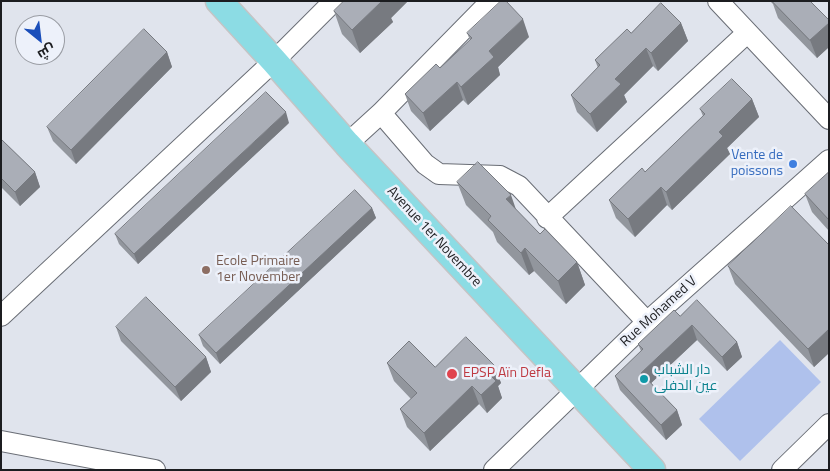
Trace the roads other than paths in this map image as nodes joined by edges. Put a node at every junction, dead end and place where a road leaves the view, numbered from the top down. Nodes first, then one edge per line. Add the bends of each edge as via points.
1 (218, 1) edge
2 (334, 1) edge
3 (490, 1) edge
4 (718, 1) edge
5 (747, 32) junction
6 (274, 61) junction
7 (381, 113) junction
8 (829, 119) edge
9 (347, 144) junction
10 (829, 160) edge
11 (547, 218) junction
12 (1, 316) edge
13 (647, 322) junction
14 (576, 389) junction
15 (829, 424) edge
16 (1, 441) edge
17 (62, 453) junction
18 (78, 470) edge
19 (155, 470) edge
20 (494, 470) edge
21 (652, 470) edge
22 (782, 470) edge

1 - 6 main road, Avenue 1er Novembre
2 - 6 street
3 - 7 street
4 - 5 street
5 - 8 street
5 - 11 street
6 - 9 main road, Avenue 1er Novembre
6 - 12 street
7 - 9 street
7 - 11 street via 425,164 439,174 500,176 519,186
9 - 14 main road, Avenue 1er Novembre
10 - 13 street, Rue Mohamed V
11 - 13 street
13 - 14 street, Rue Mohamed V
14 - 20 street, Rue Mohamed V
14 - 21 main road, Avenue 1er Novembre
15 - 22 street
16 - 17 street
17 - 18 street
17 - 19 street

